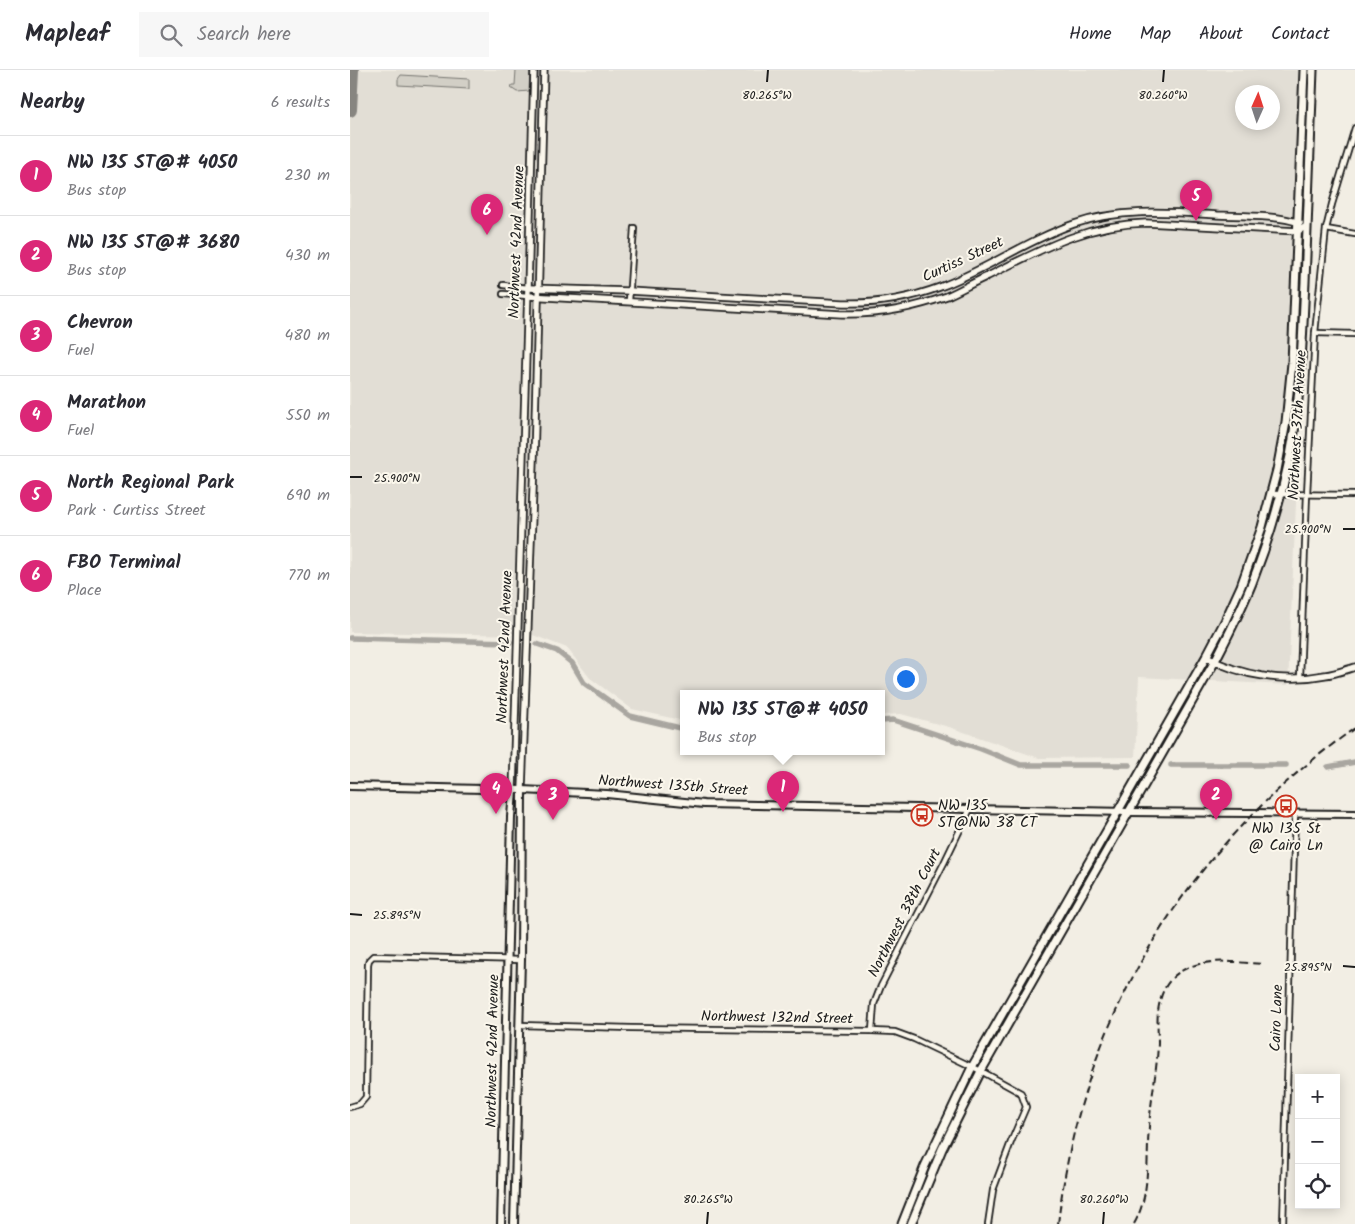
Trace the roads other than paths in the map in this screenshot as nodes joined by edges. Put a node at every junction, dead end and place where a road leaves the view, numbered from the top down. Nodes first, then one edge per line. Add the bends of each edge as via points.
1 (534, 70) edge
2 (544, 70) edge
3 (1304, 70) edge
4 (1313, 70) edge
5 (533, 96) junction
6 (544, 96) junction
7 (1355, 128) edge
8 (1136, 212) junction
9 (1123, 224) junction
10 (1298, 226) junction
11 (1307, 226) junction
12 (634, 228) dead end
13 (1326, 229) junction
14 (1355, 234) edge
15 (503, 286) dead end
16 (528, 288) junction
17 (539, 288) junction
18 (629, 291) junction
19 (925, 292) junction
20 (503, 294) dead end
21 (528, 296) junction
22 (538, 296) junction
23 (629, 301) junction
24 (928, 302) junction
25 (1315, 333) junction
26 (1355, 334) edge
27 (522, 462) junction
28 (534, 462) junction
29 (1271, 494) junction
30 (1281, 494) junction
31 (1306, 494) junction
32 (1355, 495) edge
33 (518, 631) junction
34 (528, 632) junction
35 (1206, 657) junction
36 (1215, 662) junction
37 (1355, 667) edge
38 (1300, 678) junction
39 (350, 786) edge
40 (513, 790) junction
41 (522, 790) junction
42 (970, 809) junction
43 (1118, 812) junction
44 (1129, 812) junction
45 (1296, 813) junction
46 (1355, 814) edge
47 (508, 960) junction
48 (521, 960) junction
49 (506, 1024) junction
50 (519, 1025) junction
51 (872, 1031) junction
52 (972, 1066) junction
53 (980, 1071) junction
54 (350, 1107) edge
55 (501, 1224) edge
56 (514, 1224) edge
57 (902, 1224) edge
58 (911, 1224) edge
59 (988, 1224) edge
60 (1283, 1224) edge

1 - 5 street, Northwest 42nd Avenue
2 - 6 street, Northwest 42nd Avenue
3 - 10 main road
4 - 11 main road
5 - 6 street
5 - 16 street, Northwest 42nd Avenue
6 - 17 street, Northwest 42nd Avenue
7 - 13 street, Northwest 37th Avenue
8 - 9 street
8 - 10 street, Curtiss Street via 1286,219
8 - 19 street, Curtiss Street via 1061,228
9 - 10 street, Curtiss Street
9 - 24 street, Curtiss Street via 1091,230 1056,242
10 - 11 street, Curtiss Street
10 - 29 main road via 1292,363 1286,422
11 - 30 main road via 1299,397
12 - 18 street
13 - 14 street
13 - 25 street, Northwest 37th Avenue
15 - 16 street, Curtiss Street
16 - 17 street, Curtiss Street
16 - 21 street, Northwest 42nd Avenue
17 - 18 street, Curtiss Street
17 - 22 street, Northwest 42nd Avenue
18 - 19 street, Curtiss Street via 856,303 895,300
18 - 23 street
19 - 24 street
20 - 21 street, Curtiss Street
21 - 22 street, Curtiss Street
21 - 27 street, Northwest 42nd Avenue
22 - 23 street, Curtiss Street
22 - 28 street, Northwest 42nd Avenue
23 - 24 street, Curtiss Street via 856,314 902,309
25 - 26 street
25 - 31 street, Northwest 37th Avenue
27 - 28 street
27 - 33 street, Northwest 42nd Avenue
28 - 34 street, Northwest 42nd Avenue
29 - 30 street
29 - 35 main road via 1241,586
30 - 31 street
30 - 36 main road via 1252,583
31 - 32 street
31 - 38 street, Northwest 37th Avenue
33 - 34 street
33 - 40 street, Northwest 42nd Avenue
34 - 41 street, Northwest 42nd Avenue
35 - 36 street
35 - 43 main road
36 - 38 street via 1277,678
36 - 44 main road
37 - 38 street
39 - 40 main road, Northwest 135th Street
40 - 41 main road, Northwest 135th Street
40 - 47 main road, Northwest 42nd Avenue
41 - 42 main road, Northwest 135th Street via 607,794 704,804
41 - 48 main road, Northwest 42nd Avenue
42 - 43 main road, Northwest 135th Street
42 - 51 street, Northwest 38th Court via 881,986 874,1004
43 - 44 main road, Northwest 135th Street
43 - 52 main road
44 - 45 main road, Northwest 135th Street
44 - 53 main road
45 - 46 main road, Northwest 135th Street
45 - 60 street, Cairo Lane
47 - 48 street
47 - 49 main road, Northwest 42nd Avenue
47 - 54 street via 373,956 368,964 366,1097 360,1104
48 - 50 main road, Northwest 42nd Avenue
49 - 50 main road
49 - 55 main road, Northwest 42nd Avenue
50 - 51 street, Northwest 132nd Street
50 - 56 main road, Northwest 42nd Avenue
51 - 52 street, Northwest 132nd Street via 895,1032
52 - 53 street, Northwest 132nd Street
52 - 57 main road
53 - 58 main road via 942,1149
53 - 59 street, Northwest 132nd Street via 1021,1093 1026,1107 993,1190

